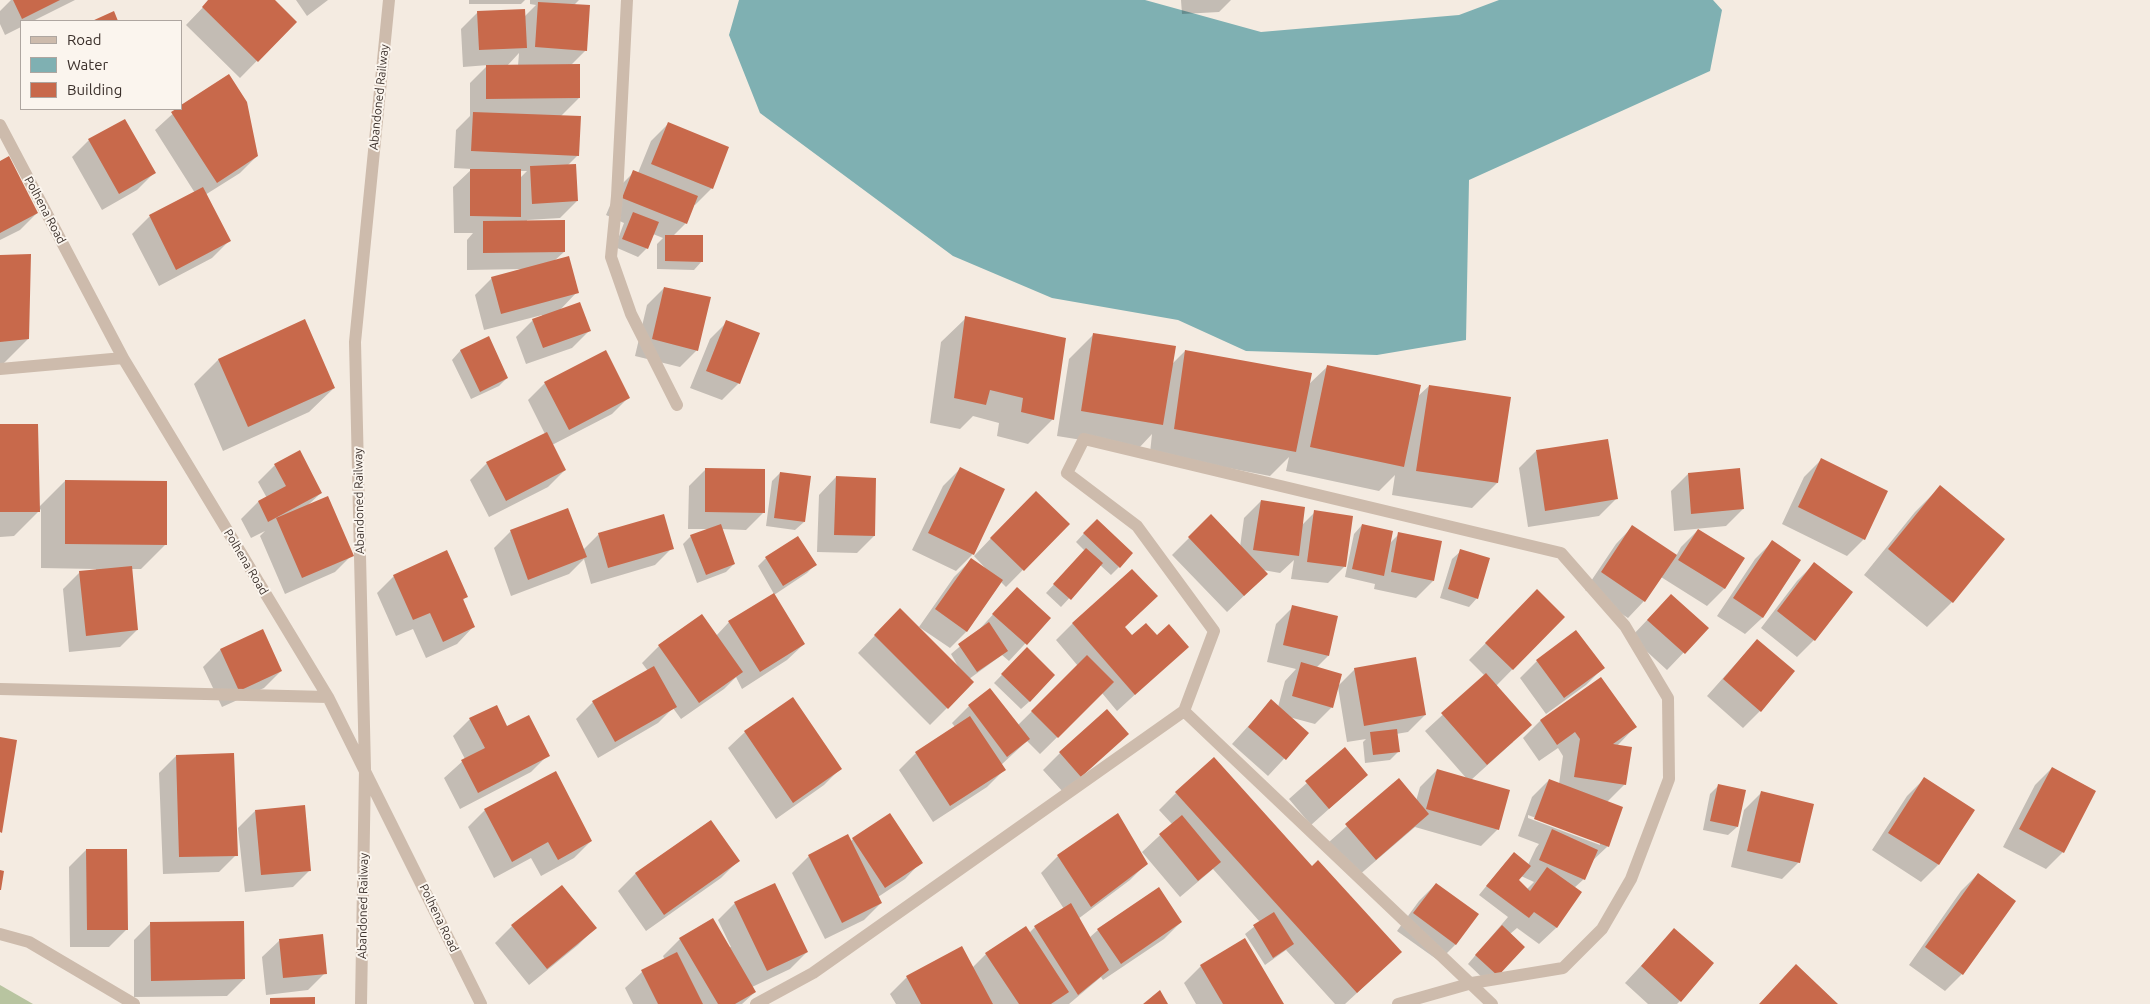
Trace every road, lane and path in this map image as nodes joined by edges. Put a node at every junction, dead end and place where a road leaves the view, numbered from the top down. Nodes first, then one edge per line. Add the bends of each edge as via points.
1 (389, 0) edge
2 (627, 0) edge
3 (0, 125) edge
4 (123, 358) junction
5 (0, 369) edge
6 (677, 405) dead end
7 (0, 689) edge
8 (328, 697) junction
9 (1184, 711) junction
10 (365, 769) junction
11 (0, 934) edge
12 (1472, 983) junction
13 (134, 1004) edge
14 (362, 1004) edge
15 (481, 1004) edge
16 (756, 1004) edge
17 (1398, 1004) edge
18 (1492, 1004) edge

1 - 10 street, Abandoned Railway via 355,342
2 - 6 street via 611,257 631,314
3 - 4 street, Polhena Road
4 - 5 street
4 - 8 street, Polhena Road
7 - 8 street
8 - 10 street, Polhena Road
9 - 12 street
9 - 12 street via 1214,631 1137,526 1067,474 1084,439 1560,553 1625,626 1668,698 1669,779 1631,879 1602,930 1563,968
9 - 16 street via 813,973
10 - 14 street, Abandoned Railway
10 - 15 street, Polhena Road
11 - 13 street via 29,942
12 - 17 street
12 - 18 street

